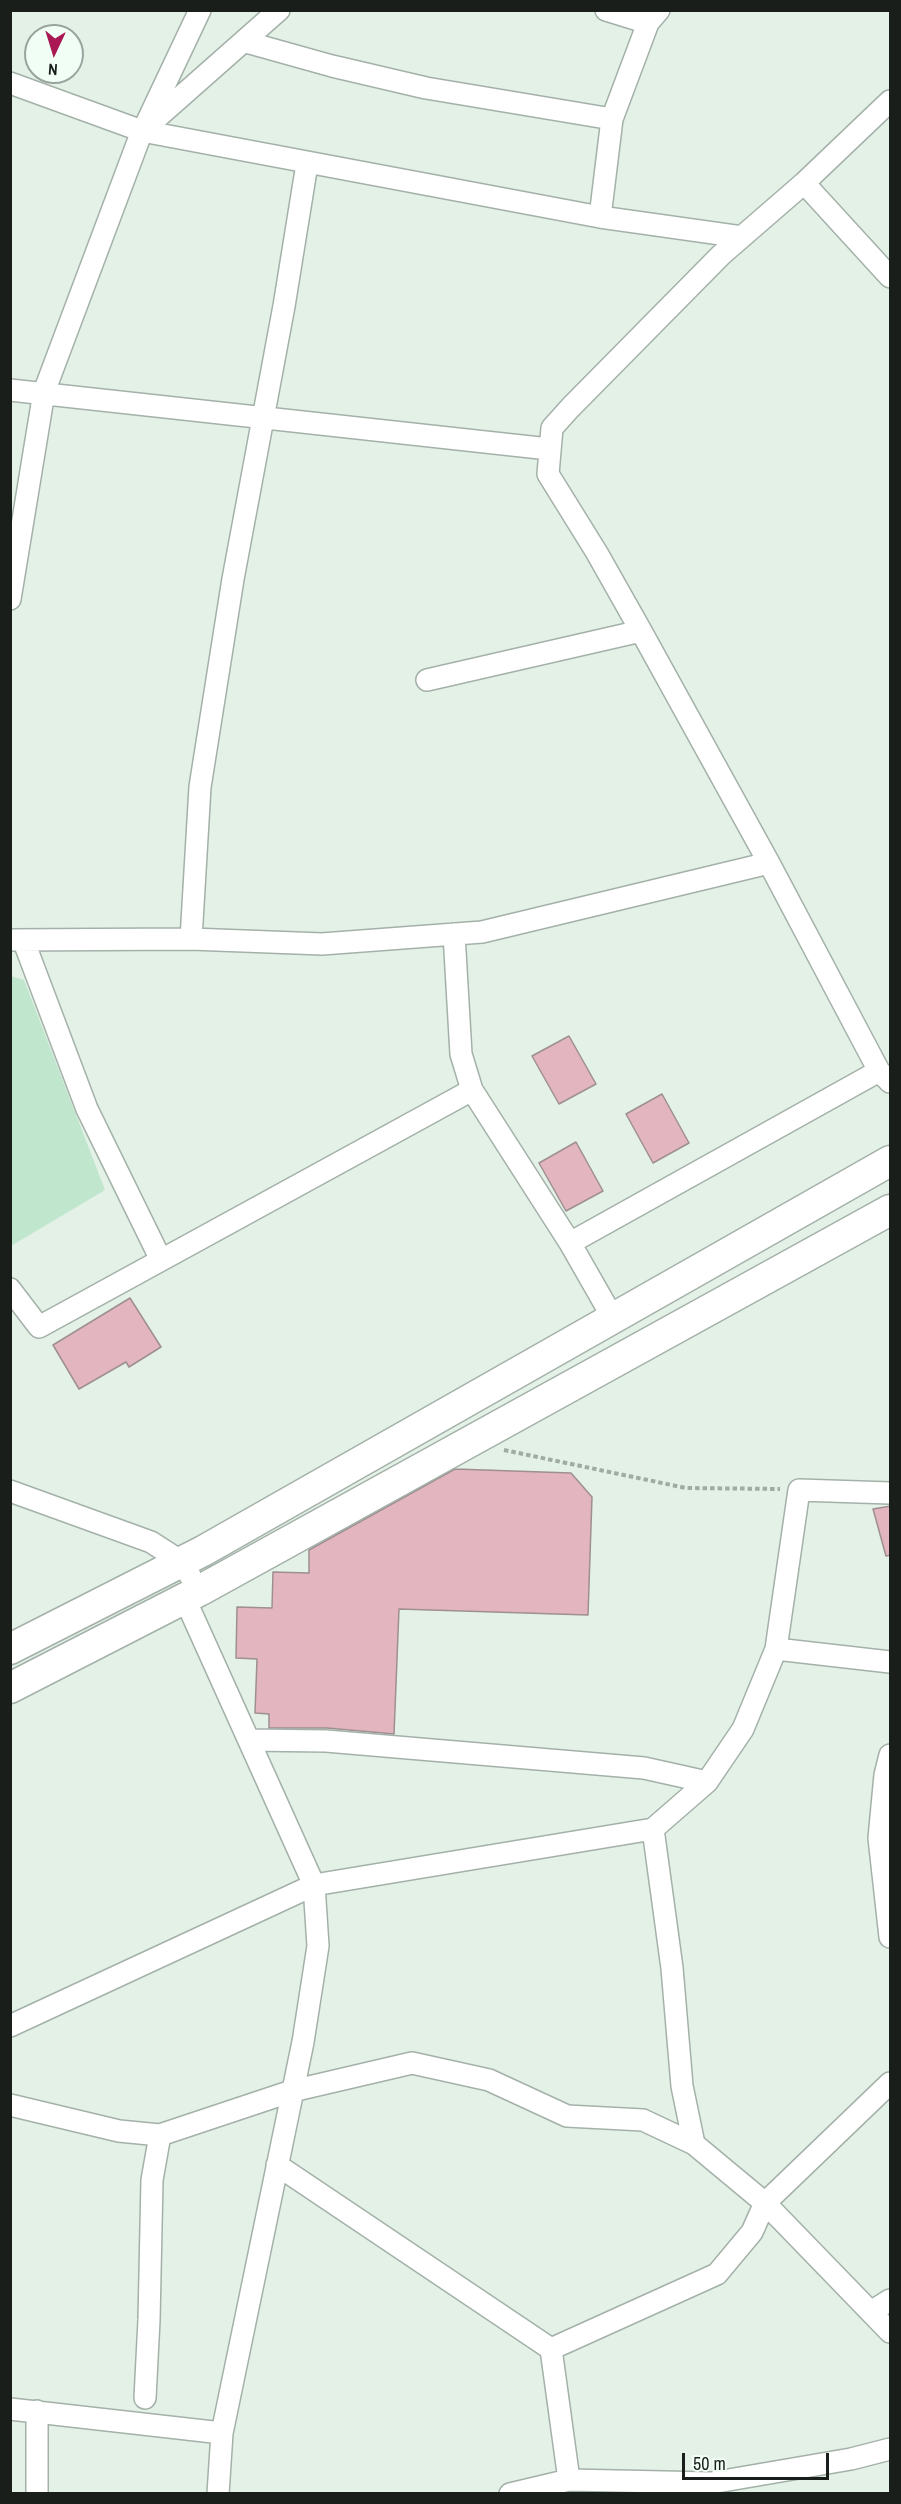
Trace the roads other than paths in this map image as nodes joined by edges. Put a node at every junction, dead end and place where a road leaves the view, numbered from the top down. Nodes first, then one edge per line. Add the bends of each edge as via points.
1 (200, 10) edge
2 (279, 10) edge
3 (606, 10) edge
4 (654, 17) edge
5 (246, 42) junction
6 (10, 83) edge
7 (891, 101) edge
8 (612, 119) junction
9 (142, 131) junction
10 (307, 164) junction
11 (804, 183) junction
12 (600, 218) junction
13 (742, 237) junction
14 (891, 277) edge
15 (10, 390) edge
16 (44, 392) junction
17 (264, 416) junction
18 (549, 449) junction
19 (16, 535) edge
20 (10, 599) edge
21 (641, 631) junction
22 (428, 680) dead end
23 (769, 863) junction
24 (454, 934) junction
25 (191, 939) junction
26 (17, 941) edge
27 (885, 1076) edge
28 (472, 1090) junction
29 (891, 1161) edge
30 (891, 1210) edge
31 (570, 1243) junction
32 (161, 1260) junction
33 (10, 1289) edge
34 (614, 1320) junction
35 (10, 1491) edge
36 (891, 1493) edge
37 (182, 1562) junction
38 (192, 1595) junction
39 (776, 1649) junction
40 (10, 1650) edge
41 (891, 1662) edge
42 (10, 1688) edge
43 (249, 1740) junction
44 (891, 1755) edge
45 (707, 1782) junction
46 (653, 1829) junction
47 (314, 1885) junction
48 (891, 1937) edge
49 (10, 2026) edge
50 (891, 2083) edge
51 (292, 2091) junction
52 (10, 2105) edge
53 (160, 2135) junction
54 (694, 2144) junction
55 (277, 2165) junction
56 (765, 2203) junction
57 (891, 2300) edge
58 (871, 2312) junction
59 (891, 2332) edge
60 (551, 2349) junction
61 (145, 2398) dead end
62 (10, 2409) edge
63 (37, 2411) junction
64 (222, 2433) junction
65 (891, 2449) edge
66 (569, 2480) junction
67 (749, 2485) edge
68 (37, 2493) edge
69 (218, 2493) edge
70 (510, 2493) edge

1 - 9 street
2 - 5 street
3 - 4 street
4 - 8 street
5 - 8 street via 426,88
5 - 9 street
6 - 9 street
7 - 11 street
8 - 12 street
9 - 10 street
9 - 16 street
10 - 12 street
10 - 17 street
11 - 13 street
11 - 14 street
12 - 13 street
13 - 18 street via 552,428
15 - 16 street
16 - 17 street
16 - 19 street
17 - 18 street
17 - 25 street via 200,787
18 - 21 street via 548,474
19 - 20 street
21 - 22 street
21 - 23 street
23 - 24 street via 482,932
23 - 27 street
24 - 25 street via 322,944
24 - 28 street via 461,1054
25 - 26 street
26 - 32 street via 87,1109
27 - 31 street
28 - 31 street
28 - 32 street
29 - 34 main road
30 - 38 main road
31 - 34 street
32 - 33 street via 39,1327
34 - 37 main road
35 - 37 street via 151,1542
36 - 39 street via 799,1490
37 - 38 street
37 - 40 main road
38 - 42 main road
38 - 43 street
39 - 41 street
39 - 45 street via 744,1729
43 - 45 street via 326,1741 644,1768
43 - 47 street
44 - 48 street via 885,1775 879,1838
45 - 46 street
46 - 47 street
46 - 54 street via 672,1968 682,2086
47 - 49 street
47 - 51 street via 318,1946
50 - 56 street
51 - 53 street
51 - 54 street via 412,2063 489,2080 567,2116 643,2120
51 - 55 street
52 - 53 street via 119,2131
53 - 61 street via 152,2180
54 - 56 street
55 - 60 street
55 - 64 street
56 - 58 street
56 - 60 street via 753,2232 717,2274
57 - 58 street
58 - 59 street
60 - 66 street
62 - 63 street
63 - 64 street
63 - 68 street
64 - 69 street
65 - 67 street
66 - 67 street
66 - 70 street

